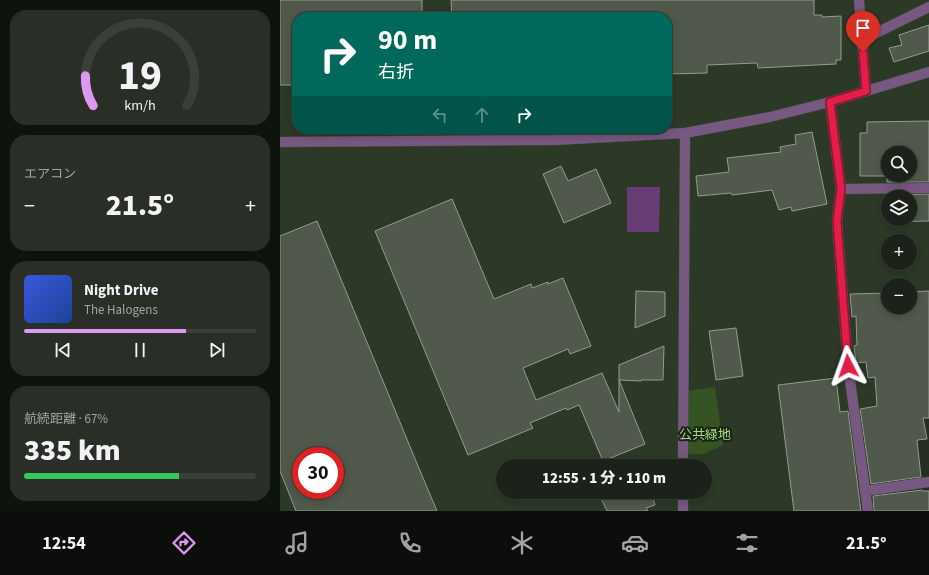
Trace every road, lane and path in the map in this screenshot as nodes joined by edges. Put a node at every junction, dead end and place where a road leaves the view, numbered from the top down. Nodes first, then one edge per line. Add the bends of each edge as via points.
1 (859, 0) edge
2 (929, 7) edge
3 (862, 40) junction
4 (929, 72) edge
5 (866, 91) junction
6 (830, 102) junction
7 (685, 133) junction
8 (666, 134) edge
9 (672, 134) edge
10 (280, 142) edge
11 (929, 188) edge
12 (841, 189) junction
13 (683, 459) edge
14 (929, 482) edge
15 (865, 491) junction
16 (683, 499) edge
17 (683, 511) edge
18 (868, 511) edge

1 - 3 street
2 - 3 street
3 - 5 street
4 - 5 street
5 - 6 street
6 - 7 street via 770,117
6 - 12 street
7 - 9 street
7 - 13 street
8 - 10 street via 555,140
11 - 12 street
12 - 15 street via 837,221 848,366
14 - 15 street
15 - 18 street
16 - 17 street

